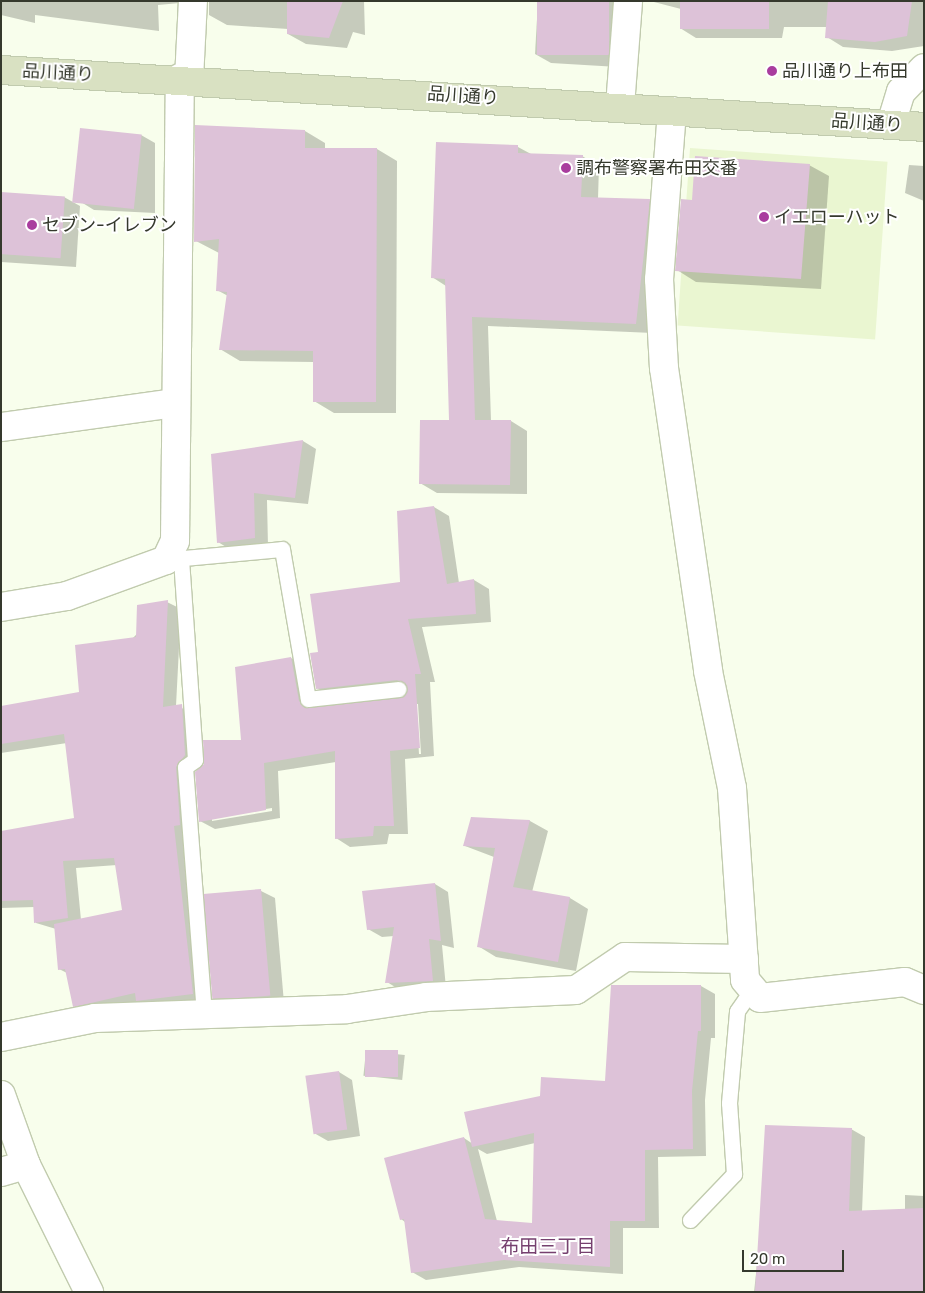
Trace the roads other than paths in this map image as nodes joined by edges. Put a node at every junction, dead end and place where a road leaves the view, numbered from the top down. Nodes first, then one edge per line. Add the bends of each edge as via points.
1 (193, 1) edge
2 (628, 1) edge
3 (924, 68) edge
4 (1, 70) edge
5 (185, 79) junction
6 (620, 106) junction
7 (672, 111) junction
8 (891, 124) junction
9 (924, 127) edge
10 (174, 403) junction
11 (1, 427) edge
12 (174, 559) junction
13 (1, 606) edge
14 (398, 689) dead end
15 (744, 959) junction
16 (924, 990) edge
17 (751, 991) junction
18 (204, 1012) junction
19 (1, 1037) edge
20 (1, 1095) edge
21 (14, 1168) edge
22 (690, 1220) dead end
23 (89, 1292) edge

1 - 5 street
2 - 6 street
3 - 8 street via 902,92
4 - 5 street, 品川通り
5 - 6 street, 品川通り
5 - 10 street
6 - 7 street, 品川通り
7 - 8 street, 品川通り
7 - 15 street via 659,280 664,368 708,671 732,788
8 - 9 street, 品川通り
10 - 11 street
10 - 12 street
12 - 13 street via 67,596
12 - 14 lane via 282,549 308,699
12 - 18 lane via 195,760 185,767
15 - 17 street via 744,980
15 - 18 street via 625,957 576,990 426,996 347,1009
16 - 17 street via 905,982 760,998
17 - 22 lane via 737,1011 729,1103 734,1174
18 - 19 street via 95,1018
20 - 21 street
21 - 23 street

